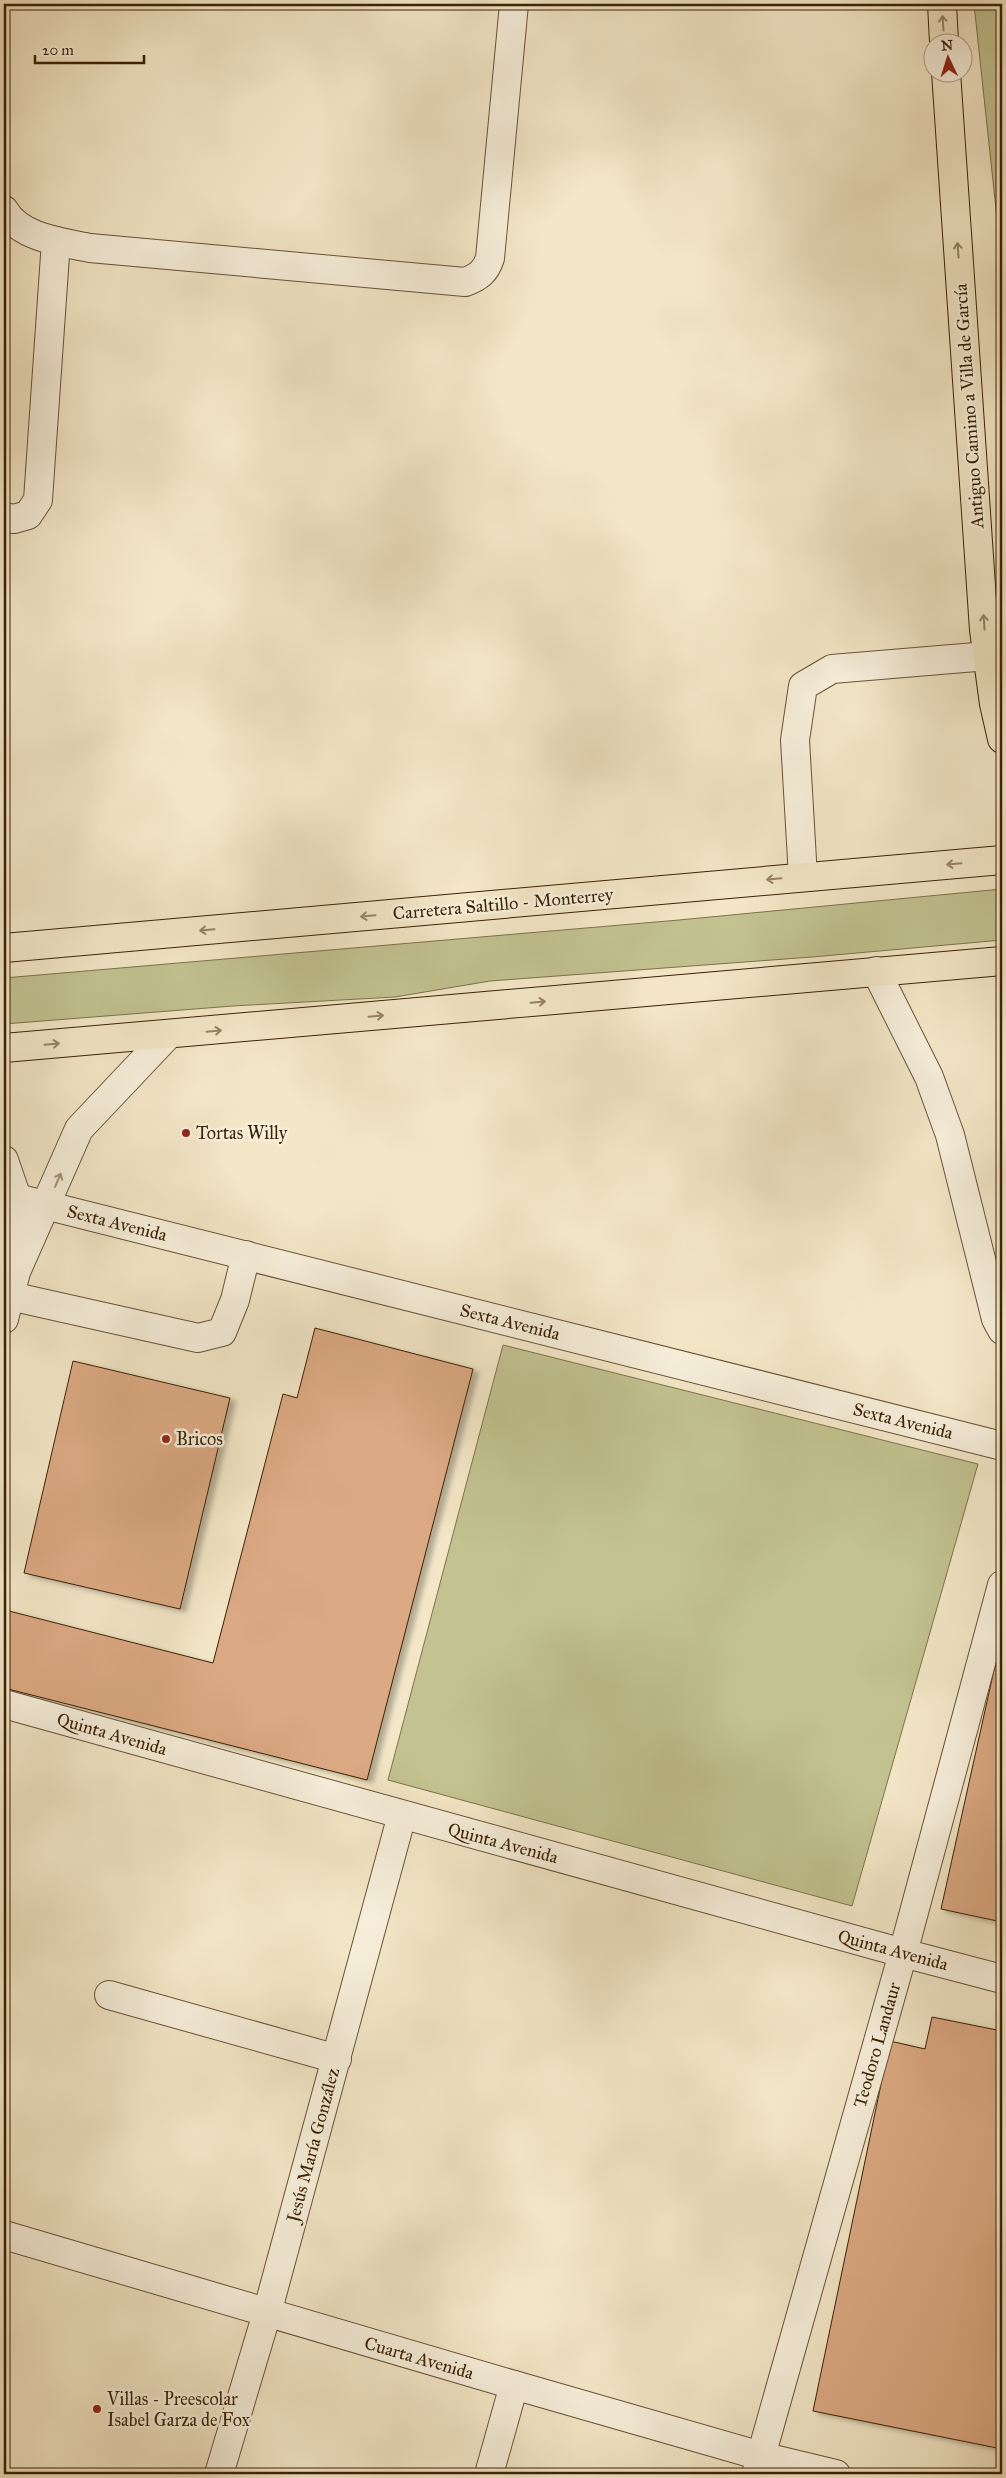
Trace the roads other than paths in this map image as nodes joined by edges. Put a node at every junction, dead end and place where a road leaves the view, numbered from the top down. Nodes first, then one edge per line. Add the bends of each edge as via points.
1 (514, 4) edge
2 (942, 4) edge
3 (943, 32) edge
4 (947, 82) edge
5 (4, 210) edge
6 (56, 241) junction
7 (4, 517) edge
8 (988, 656) junction
9 (1002, 739) edge
10 (1002, 860) edge
11 (803, 877) junction
12 (4, 948) edge
13 (1002, 961) edge
14 (876, 971) junction
15 (168, 1035) junction
16 (4, 1048) edge
17 (4, 1160) edge
18 (17, 1198) junction
19 (46, 1206) junction
20 (246, 1255) junction
21 (10, 1296) edge
22 (1002, 1330) edge
23 (1002, 1446) edge
24 (1002, 1585) edge
25 (4, 1704) edge
26 (402, 1815) junction
27 (903, 1953) junction
28 (1002, 1979) edge
29 (109, 1995) dead end
30 (337, 2059) junction
31 (4, 2235) edge
32 (267, 2313) junction
33 (514, 2385) junction
34 (759, 2465) edge
35 (219, 2474) edge
36 (489, 2474) edge
37 (836, 2474) edge

1 - 6 street via 490,258 487,268 477,277 465,282 100,249
3 -> 2 main road
8 -> 4 main road, Antiguo Camino a Villa de García
5 - 6 street via 8,217 36,235
6 - 7 street via 38,500 28,515 14,519
8 - 9 main road, Antiguo Camino a Villa de García
8 - 11 street via 832,669 803,686 795,740
10 -> 11 main road, Carretera Saltillo - Monterrey
11 -> 12 main road, Carretera Saltillo - Monterrey
13 - 14 main road
15 -> 14 main road
14 - 22 street via 929,1077 950,1135 996,1319
16 -> 15 main road
19 -> 15 street via 79,1129
17 - 18 street
18 - 19 street, Sexta Avenida
18 - 21 street
19 - 20 street, Sexta Avenida
19 - 21 street
20 - 21 street via 235,1300 222,1332 210,1337 198,1338
20 - 23 street, Sexta Avenida
24 - 27 street, Teodoro Landaur
25 - 26 street, Quinta Avenida
26 - 27 street, Quinta Avenida
26 - 30 street, Jesús María González
27 - 28 street, Quinta Avenida
27 - 34 street, Teodoro Landaur
29 - 30 street
30 - 32 street, Jesús María González
31 - 32 street, Cuarta Avenida
32 - 33 street, Cuarta Avenida
32 - 35 street, Jesús María González
33 - 34 street, Cuarta Avenida
33 - 36 street
34 - 37 street, Cuarta Avenida

